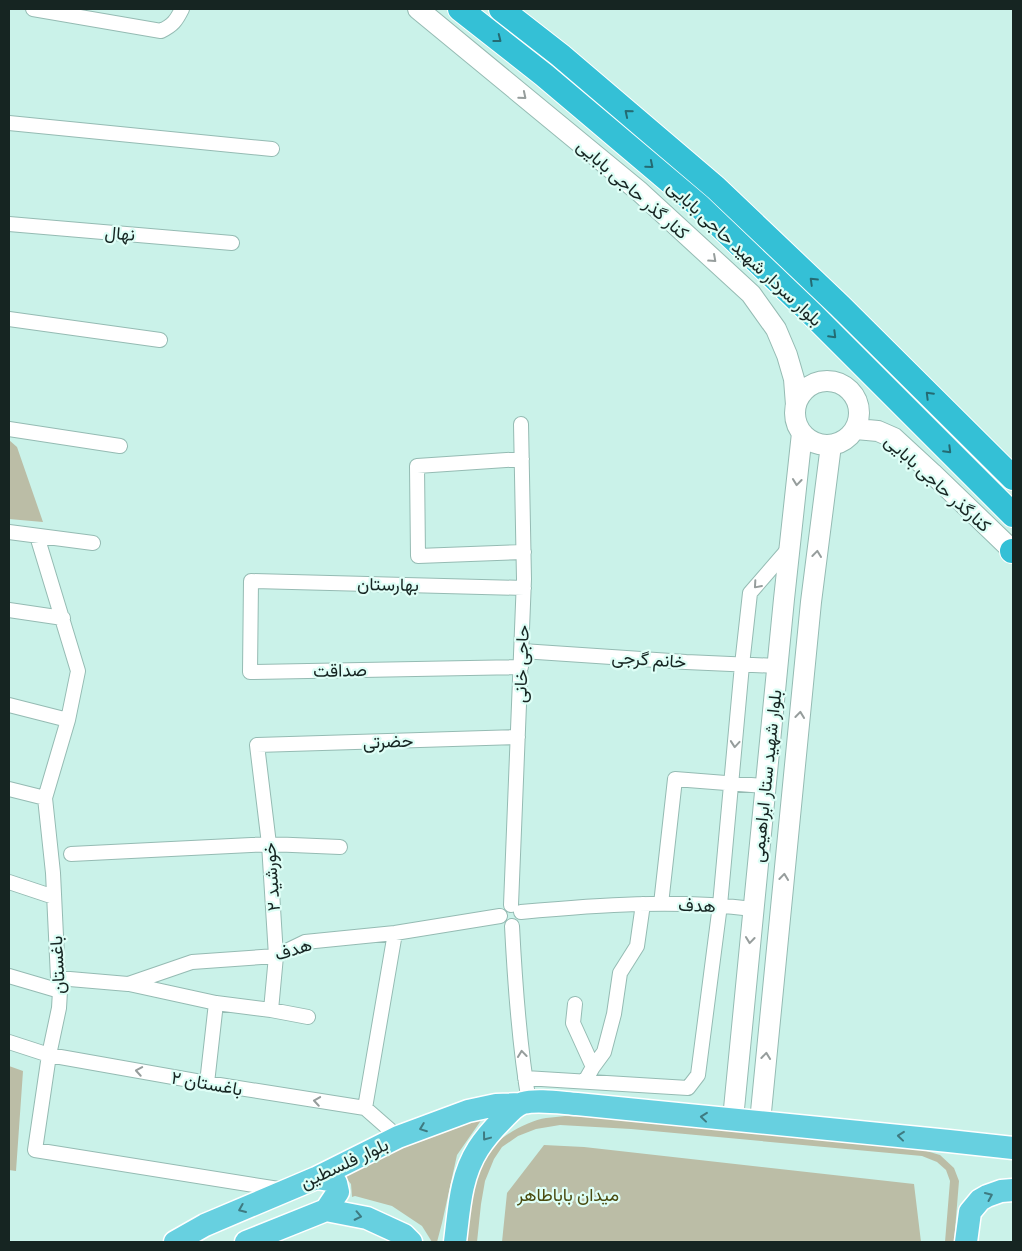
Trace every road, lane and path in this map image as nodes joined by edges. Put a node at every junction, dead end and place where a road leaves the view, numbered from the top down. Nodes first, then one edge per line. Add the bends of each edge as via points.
1 (33, 9) edge
2 (182, 9) edge
3 (418, 9) edge
4 (460, 9) edge
5 (501, 9) edge
6 (9, 123) edge
7 (607, 128) junction
8 (272, 149) dead end
9 (640, 192) junction
10 (9, 224) edge
11 (232, 243) dead end
12 (9, 319) edge
13 (160, 340) dead end
14 (796, 405) junction
15 (521, 424) dead end
16 (9, 428) edge
17 (856, 429) junction
18 (802, 434) junction
19 (830, 445) junction
20 (120, 446) dead end
21 (522, 459) junction
22 (1013, 478) edge
23 (1013, 515) edge
24 (9, 532) edge
25 (37, 536) junction
26 (92, 543) dead end
27 (789, 548) junction
28 (1013, 551) edge
29 (524, 552) junction
30 (251, 581) joint
31 (524, 588) junction
32 (9, 610) edge
33 (63, 618) junction
34 (522, 651) junction
35 (742, 665) junction
36 (777, 666) junction
37 (521, 667) junction
38 (9, 705) edge
39 (68, 720) junction
40 (518, 737) junction
41 (257, 745) joint
42 (731, 785) junction
43 (765, 786) junction
44 (9, 789) edge
45 (45, 798) junction
46 (269, 844) junction
47 (340, 848) dead end
48 (71, 854) dead end
49 (9, 882) edge
50 (54, 897) junction
51 (643, 904) junction
52 (661, 904) junction
53 (720, 905) junction
54 (516, 908) junction
55 (753, 909) junction
56 (500, 916) junction
57 (512, 926) junction
58 (394, 933) junction
59 (276, 956) junction
60 (9, 976) edge
61 (59, 984) junction
62 (128, 984) junction
63 (216, 1003) junction
64 (575, 1004) dead end
65 (271, 1010) junction
66 (308, 1017) dead end
67 (9, 1042) edge
68 (49, 1055) junction
69 (593, 1067) junction
70 (737, 1075) junction
71 (525, 1078) junction
72 (585, 1081) junction
73 (764, 1081) junction
74 (207, 1083) junction
75 (525, 1103) junction
76 (365, 1108) junction
77 (733, 1120) junction
78 (760, 1122) junction
79 (398, 1137) junction
80 (1010, 1147) edge
81 (316, 1178) junction
82 (286, 1190) junction
83 (1013, 1190) edge
84 (326, 1210) junction
85 (175, 1242) edge
86 (246, 1242) edge
87 (411, 1242) edge
88 (455, 1242) edge
89 (966, 1242) edge

1 - 2 street via 161,31 171,26
3 -> 9 main road, کنار گذر حاجی بابایی
4 -> 7 highway, بلوار سردار شهید حاجی بابایی
22 -> 5 highway, بلوار سردار شهید حاجی بابایی via 716,188
6 - 8 street
7 - 9 main road
7 -> 23 highway, بلوار سردار شهید حاجی بابایی via 699,206
9 -> 14 main road, کنار گذر حاجی بابایی via 751,294 776,329 787,355 794,379
10 - 11 street, نهال
12 - 13 street
14 - 17 main road via 807,387 828,380 839,383 848,388 859,407
14 - 18 main road via 797,425
15 - 21 street, حاجی خانی
16 - 20 street
17 - 19 main road via 841,442
17 - 28 main road, کنارگذر حاجی بابایی via 878,431 894,438
18 - 19 main road via 820,444
18 -> 27 main road, بلوار شهید ستار ابراهیمی
73 -> 19 main road, بلوار شهید ستار ابراهیمی via 811,602
21 - 29 street, حاجی خانی
21 - 29 street via 417,466 418,556
24 - 25 street
25 - 26 street
25 - 33 street, باغستان
27 -> 35 street via 750,593
27 - 36 main road, بلوار شهید ستار ابراهیمی
29 - 31 street, حاجی خانی
30 - 31 street, بهارستان
30 - 37 street, صداقت via 250,672
31 - 34 street, حاجی خانی
32 - 33 street
33 - 39 street, باغستان via 78,670
34 - 35 street, خانم گرجی
34 - 37 street, حاجی خانی
35 - 36 street, خانم گرجی
35 -> 42 street
36 - 43 main road, بلوار شهید ستار ابراهیمی
37 - 40 street, حاجی خانی
38 - 39 street
39 - 45 street, باغستان
40 - 41 street, حضرتی
40 - 54 street, حاجی خانی
41 - 46 street, خورشید ۲
42 - 43 street
42 - 52 street via 675,780
42 - 53 street
43 - 55 main road, بلوار شهید ستار ابراهیمی
44 - 45 street
45 - 50 street, باغستان
46 - 47 street
46 - 48 street
46 - 59 street, خورشید ۲
49 - 50 street
50 - 61 street, باغستان
51 - 52 street, هدف
51 - 54 street, هدف
51 - 69 street via 637,946 620,973 604,1052
52 - 53 street, هدف
53 - 55 street, هدف
53 - 72 street via 698,1075 688,1088
54 - 56 street via 506,906
54 - 57 street via 522,917
55 -> 70 main road, بلوار شهید ستار ابراهیمی
56 - 57 street via 506,925
56 - 58 street, هدف
71 -> 57 street
58 - 59 street, هدف via 305,942
58 - 76 street
59 - 62 street, هدف via 192,962
59 - 65 street, خورشید ۲
60 - 61 street, هدف
61 - 62 street, هدف
61 - 68 street, باغستان via 59,1008
62 - 63 street
63 - 65 street
63 - 74 street
64 - 69 street via 572,1023
65 - 66 street
67 - 68 street, باغستان ۲
74 -> 68 street, باغستان ۲
68 - 82 street, باغستان via 35,1150
69 - 72 street
70 - 73 main road via 740,1082 750,1088
70 - 77 main road, بلوار شهید ستار ابراهیمی
71 - 72 street
71 - 75 street
73 - 78 main road, بلوار شهید ستار ابراهیمی
76 -> 74 street, باغستان ۲
77 -> 75 main road via 577,1104
75 -> 79 main road, بلوار فلسطین via 468,1111
75 -> 88 main road via 490,1132 477,1150 466,1176
76 - 79 street
77 - 78 main road
80 -> 78 main road
79 - 81 main road, بلوار فلسطین
81 - 82 main road, بلوار فلسطین
81 - 84 main road via 336,1183 338,1192
82 -> 85 main road, بلوار فلسطین via 205,1225
89 -> 83 main road via 970,1212 980,1200
84 - 86 main road, بلوار فلسطین
84 -> 87 main road, بلوار فلسطین via 367,1218

